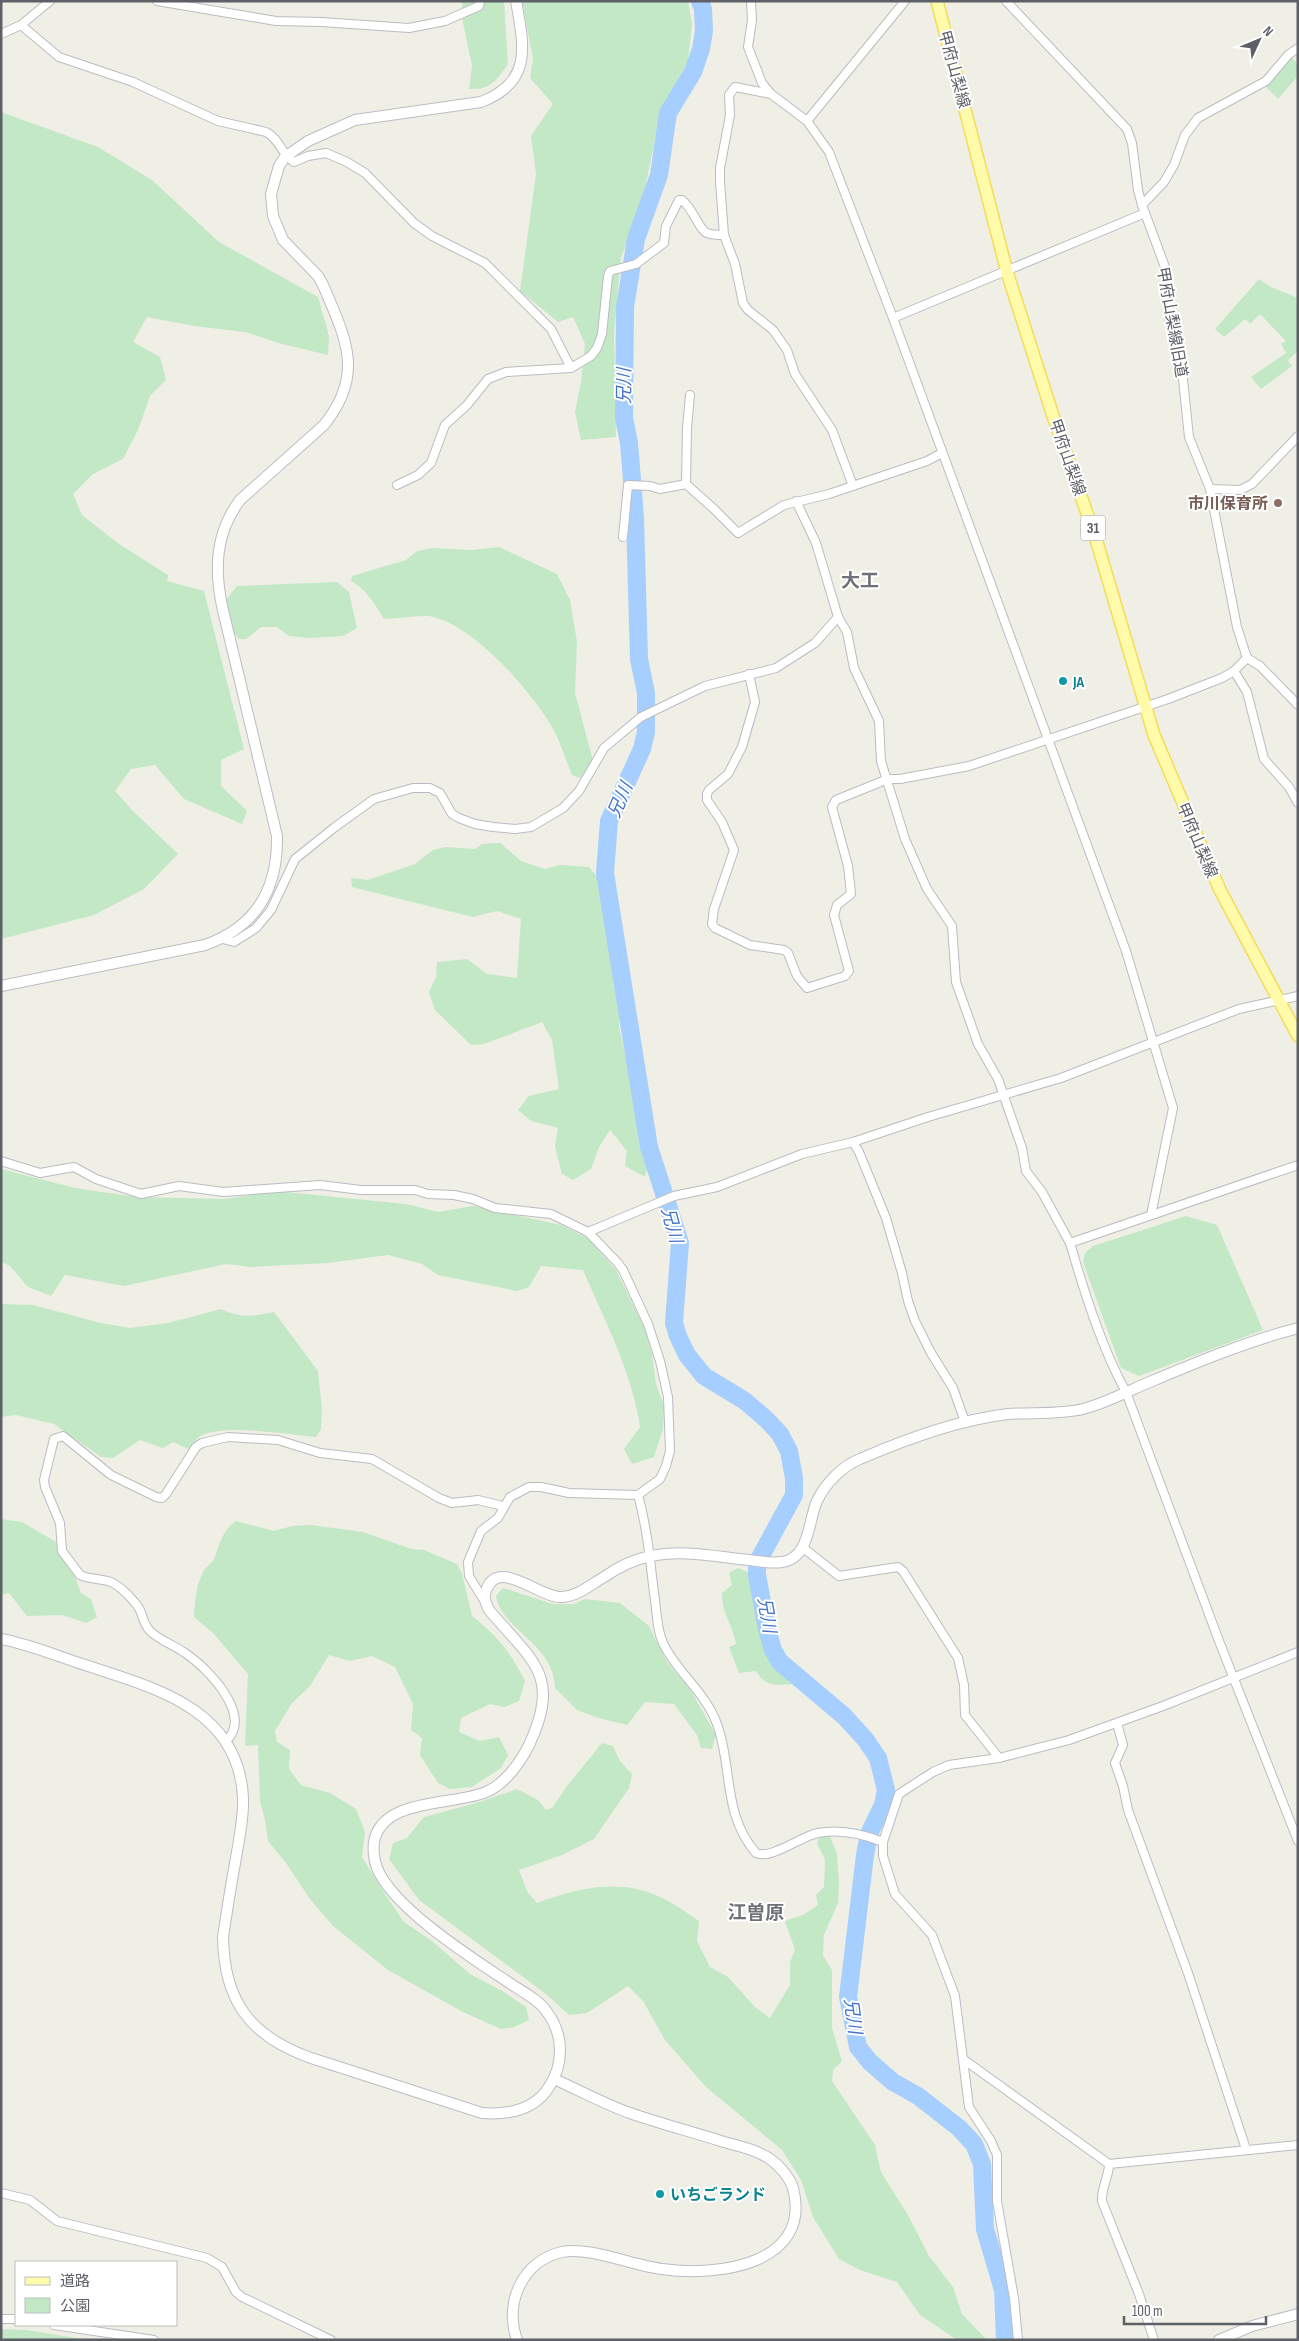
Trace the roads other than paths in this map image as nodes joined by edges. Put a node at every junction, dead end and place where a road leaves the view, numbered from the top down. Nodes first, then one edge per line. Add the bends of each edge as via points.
1 (50, 1) edge
2 (157, 1) edge
3 (480, 1) edge
4 (516, 1) edge
5 (751, 1) edge
6 (904, 1) edge
7 (937, 1) edge
8 (1006, 1) edge
9 (22, 25) junction
10 (1, 34) edge
11 (1298, 48) edge
12 (770, 94) junction
13 (807, 121) junction
14 (285, 157) junction
15 (1142, 205) junction
16 (1145, 213) junction
17 (724, 235) junction
18 (1007, 272) junction
19 (893, 318) junction
20 (571, 368) junction
21 (690, 395) dead end
22 (1298, 436) edge
23 (942, 453) junction
24 (686, 484) junction
25 (397, 485) dead end
26 (853, 486) junction
27 (1210, 489) junction
28 (796, 501) junction
29 (623, 537) dead end
30 (838, 617) junction
31 (1247, 658) junction
32 (1234, 671) junction
33 (750, 674) junction
34 (1298, 705) edge
35 (1146, 706) junction
36 (1048, 740) junction
37 (888, 779) junction
38 (1298, 803) edge
39 (224, 939) junction
40 (1, 986) edge
41 (1298, 996) edge
42 (1279, 1001) junction
43 (1298, 1036) edge
44 (1153, 1042) junction
45 (1004, 1096) junction
46 (853, 1142) junction
47 (1, 1161) edge
48 (1298, 1165) edge
49 (1151, 1215) junction
50 (588, 1232) junction
51 (1070, 1243) junction
52 (1298, 1328) edge
53 (1126, 1392) junction
54 (965, 1422) junction
55 (638, 1495) junction
56 (503, 1506) junction
57 (802, 1547) junction
58 (650, 1556) junction
59 (485, 1602) junction
60 (1, 1639) edge
61 (1298, 1652) edge
62 (1234, 1678) junction
63 (1117, 1723) junction
64 (226, 1741) junction
65 (999, 1758) junction
66 (879, 1841) junction
67 (1298, 1841) edge
68 (963, 2058) junction
69 (554, 2079) junction
70 (1298, 2145) edge
71 (1246, 2149) junction
72 (1109, 2164) junction
73 (1, 2193) edge
74 (1298, 2314) edge
75 (1, 2319) edge
76 (15, 2319) edge
77 (61, 2326) edge
78 (154, 2340) edge
79 (331, 2340) edge
80 (517, 2340) edge
81 (1018, 2340) edge
82 (1154, 2340) edge
83 (1219, 2340) edge

1 - 9 street
2 - 3 street via 276,21 409,28 446,21 479,6
4 - 14 street via 523,34 523,53 516,75 494,97 460,106 355,120 308,141
5 - 12 street via 748,47 762,83
6 - 13 street
7 - 18 main road, 甲府山梨線 / 31
8 - 15 street, 甲府山梨線旧道 via 1127,129
9 - 10 street
9 - 14 street via 59,57 133,82 218,120 272,135
11 - 15 street via 1266,81 1198,118 1185,135 1164,182
12 - 13 street
12 - 17 street via 735,87 729,95 730,115 720,168
13 - 19 street via 829,152
14 - 20 street via 294,162 326,154 365,173 414,223 485,264 551,329
14 - 39 street via 270,194 273,216 283,240 323,285 346,345 348,379 339,403 324,425 250,490 230,514 218,553 217,577 222,606 277,848 266,897 255,913
15 - 16 street, 甲府山梨線旧道
16 - 18 street
16 - 27 street, 甲府山梨線旧道 via 1165,267 1169,319 1179,354 1189,437
17 - 20 street via 706,234 692,210 678,200 666,226 664,243 636,264 610,271 606,282 601,341 591,356
17 - 26 street via 735,264 743,303 773,330 787,350 795,374 832,430
18 - 19 street
18 - 35 main road, 甲府山梨線 / 31 via 1096,538
19 - 23 street
20 - 25 street via 506,372 488,379 445,425 431,463 418,475
21 - 24 street
22 - 27 street via 1252,484 1240,490
23 - 26 street
23 - 36 street
24 - 28 street via 738,534
24 - 29 street via 660,489 628,486
26 - 28 street
27 - 31 street, 甲府山梨線旧道 via 1237,627
28 - 30 street via 816,542
30 - 33 street via 815,643 776,668
30 - 37 street via 847,632 854,668 879,721 880,755
31 - 32 street
31 - 34 street via 1260,666
32 - 35 street
32 - 38 street via 1247,692 1264,759 1289,787
33 - 37 street via 755,702 742,747 728,774 707,794 707,800 722,822 734,850 712,924 750,945 784,950 807,988 845,976 849,971 834,915 837,905 850,897 850,885 832,803
33 - 39 street via 705,686 641,717 604,748 579,791 563,808 531,827 493,827 459,818 452,814 440,793 430,788 413,788 374,799 295,859 271,910 256,928 234,942
35 - 36 street
35 - 42 main road, 甲府山梨線 / 31 via 1154,735 1201,848
36 - 37 street via 969,766
36 - 44 street via 1126,951
37 - 45 street via 906,839 927,889 952,926 956,982 978,1044
39 - 40 street
41 - 42 street
42 - 43 main road, 甲府山梨線 / 31
42 - 44 street via 1238,1009
44 - 45 street
44 - 49 street via 1173,1108
45 - 46 street
45 - 51 street via 1022,1148 1026,1171 1042,1192
46 - 50 street via 802,1154 717,1187 674,1196
46 - 54 street via 886,1218 915,1321 953,1388
47 - 50 street via 40,1173 74,1166 96,1179 141,1194 188,1186 224,1192 320,1185 361,1190 415,1190 473,1199 495,1208 545,1212
48 - 49 street
49 - 51 street
50 - 55 street via 623,1270 648,1324 668,1397 670,1451 666,1466 660,1479
51 - 53 street via 1116,1376
52 - 53 street via 1258,1339
53 - 54 street via 1082,1409 1008,1414
53 - 62 street
54 - 57 street via 857,1459 849,1465 822,1491
55 - 56 street via 569,1493 529,1487 510,1497
55 - 58 street
56 - 59 street via 498,1518 481,1531 468,1562 468,1576
56 - 64 street via 478,1500 452,1503 372,1459 320,1453 278,1440 228,1437 196,1446 162,1498 111,1475 63,1436 54,1439 44,1487 60,1523 62,1551 80,1575 113,1583 136,1604 151,1632 186,1653 222,1690 235,1713 236,1723 232,1737
57 - 58 street via 789,1560 774,1562 686,1554
57 - 65 street via 839,1576 898,1567 903,1571 958,1658 964,1685 965,1715
58 - 59 street via 622,1567 581,1592 560,1598 548,1596 514,1578 496,1578 488,1586
58 - 66 street via 659,1630 664,1645 700,1693 716,1722 730,1803 750,1847 756,1853 767,1854 816,1833 856,1834
59 - 69 street via 541,1678 544,1699 538,1726 516,1768 503,1780 486,1792 394,1814 375,1835 373,1848 376,1868 406,1906 439,1934 546,2010 556,2025 559,2038 560,2062
60 - 64 street via 116,1675 180,1701 207,1720
61 - 62 street
62 - 63 street
62 - 67 street
63 - 65 street via 1069,1740
63 - 71 street via 1123,1745 1115,1763 1128,1810 1188,1973
64 - 69 street via 238,1765 243,1798 223,1954 236,2003 256,2028 286,2049 482,2113 501,2115 522,2110 546,2093
65 - 66 street via 949,1765 906,1788 899,1794
66 - 68 street via 895,1894 932,1935 958,2012
68 - 72 street
68 - 81 street via 968,2107 997,2155 997,2201
69 - 80 street via 628,2113 770,2159 791,2184 796,2200 795,2216 783,2244 770,2254 754,2262 721,2269 663,2270 591,2253 563,2251 540,2260 525,2274 512,2306 512,2325
70 - 71 street
71 - 72 street
72 - 82 street via 1102,2201
73 - 79 street via 30,2200 57,2221 207,2258 222,2267 242,2297
74 - 83 street via 1252,2326
75 - 76 street
77 - 78 street

